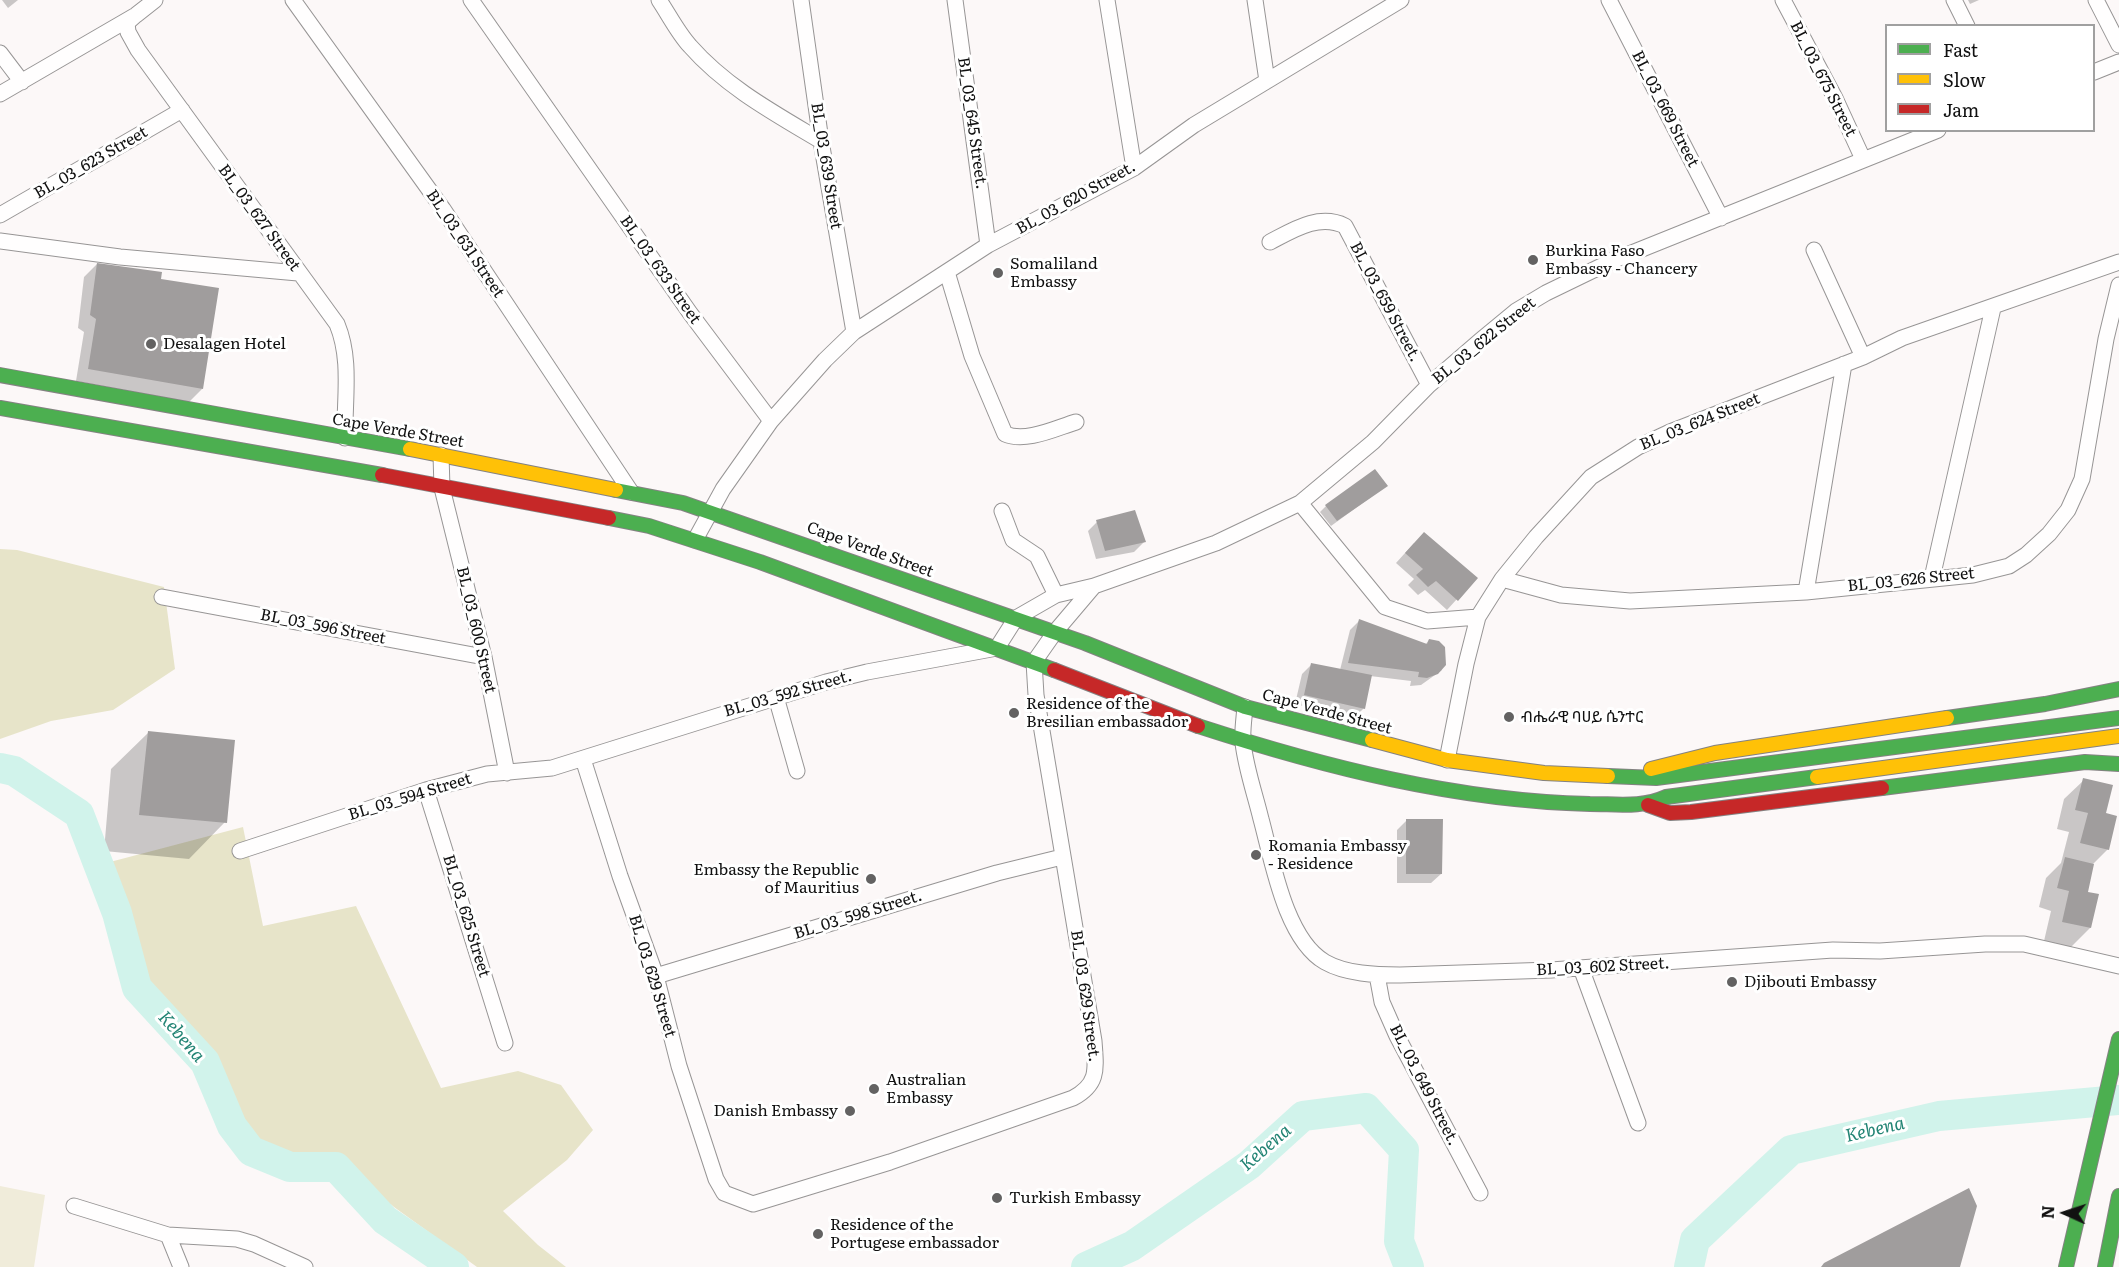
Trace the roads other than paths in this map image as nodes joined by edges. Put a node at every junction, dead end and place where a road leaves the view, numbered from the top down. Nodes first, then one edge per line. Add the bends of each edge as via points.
1 (155, 0) edge
2 (293, 0) edge
3 (471, 0) edge
4 (659, 0) edge
5 (801, 0) edge
6 (955, 0) edge
7 (1107, 0) edge
8 (1255, 0) edge
9 (1401, 0) edge
10 (1609, 0) edge
11 (1783, 0) edge
12 (1954, 0) edge
13 (2096, 0) edge
14 (136, 15) junction
15 (1966, 24) edge
16 (2119, 45) edge
17 (0, 53) edge
18 (2119, 63) edge
19 (2095, 72) edge
20 (1267, 81) junction
21 (22, 82) junction
22 (0, 94) edge
23 (182, 110) junction
24 (1933, 132) edge
25 (821, 141) junction
26 (1863, 159) junction
27 (1134, 168) junction
28 (0, 215) edge
29 (1720, 218) junction
30 (0, 240) edge
31 (1270, 242) dead end
32 (988, 245) junction
33 (1814, 250) dead end
34 (2119, 262) edge
35 (947, 272) junction
36 (298, 273) junction
37 (2119, 285) edge
38 (1993, 308) junction
39 (854, 332) junction
40 (1863, 357) junction
41 (1844, 364) junction
42 (0, 375) edge
43 (1429, 385) junction
44 (0, 408) edge
45 (771, 421) junction
46 (1076, 422) dead end
47 (345, 438) junction
48 (441, 455) junction
49 (442, 488) junction
50 (631, 492) junction
51 (1300, 503) junction
52 (710, 511) junction
53 (1002, 511) dead end
54 (695, 540) junction
55 (1932, 578) junction
56 (1502, 579) junction
57 (1094, 586) junction
58 (1806, 592) junction
59 (1056, 595) junction
60 (162, 597) dead end
61 (1478, 617) junction
62 (1016, 618) junction
63 (1055, 632) junction
64 (997, 648) junction
65 (483, 657) junction
66 (1034, 662) junction
67 (2119, 689) edge
68 (776, 697) junction
69 (1245, 707) junction
70 (2119, 718) edge
71 (2119, 736) edge
72 (1243, 741) junction
73 (583, 759) junction
74 (1447, 760) junction
75 (2119, 764) edge
76 (797, 771) dead end
77 (507, 773) junction
78 (1628, 778) junction
79 (426, 790) junction
80 (1648, 805) junction
81 (240, 851) dead end
82 (1062, 856) junction
83 (2119, 966) edge
84 (1581, 968) junction
85 (1377, 975) junction
86 (656, 976) junction
87 (2119, 1038) edge
88 (505, 1043) dead end
89 (1638, 1123) dead end
90 (724, 1193) joint
91 (1480, 1193) dead end
92 (2080, 1199) junction
93 (2118, 1202) edge
94 (74, 1206) dead end
95 (168, 1235) junction
96 (181, 1267) edge
97 (305, 1267) edge
98 (2053, 1267) edge
99 (2066, 1267) edge
100 (2092, 1267) edge
101 (2105, 1267) edge

1 - 14 street
2 - 50 street, BL_03_631 Street via 442,209
3 - 45 street, BL_03_633 Street via 690,313
4 - 25 street via 689,45 714,71 742,93
5 - 25 street, BL_03_639 Street
6 - 32 street, BL_03_645 Street.
7 - 27 street
8 - 20 street
9 - 20 street, BL_03_620 Street.
10 - 29 street, BL_03_669 Street
11 - 26 street, BL_03_675 Street
12 - 15 street
13 - 16 street
14 - 21 street
14 - 23 street, BL_03_627 Street via 127,23 128,32
17 - 21 street
18 - 19 street
20 - 27 street, BL_03_620 Street. via 1194,125
21 - 22 street
23 - 28 street, BL_03_623 Street
23 - 36 street, BL_03_627 Street
24 - 26 street, BL_03_622 Street
25 - 39 street, BL_03_639 Street
26 - 29 street, BL_03_622 Street
27 - 32 street, BL_03_620 Street.
29 - 43 street, BL_03_622 Street via 1604,264 1546,293 1516,312
30 - 36 street via 120,257
31 - 43 street, BL_03_659 Street. via 1311,222 1345,226
32 - 35 street, BL_03_620 Street.
33 - 40 street
34 - 38 street, BL_03_624 Street
35 - 39 street, BL_03_620 Street.
35 - 46 street via 972,356 1005,434 1013,438 1038,434
36 - 47 street, BL_03_627 Street via 329,310 344,341
37 - 55 street, BL_03_626 Street via 2082,479 2068,510 2049,534 2009,566 1973,575
38 - 40 street, BL_03_624 Street via 1902,338
38 - 55 street
39 - 45 street, BL_03_620 Street.
40 - 41 street, BL_03_624 Street
41 - 56 street, BL_03_624 Street via 1670,432 1616,460 1591,477 1559,509
41 - 58 street
42 - 47 main road, Cape Verde Street
43 - 51 street, BL_03_622 Street via 1373,441
44 - 49 main road via 295,458
45 - 52 street
47 - 48 main road, Cape Verde Street
48 - 49 street, BL_03_600 Street
48 - 50 main road, Cape Verde Street
49 - 54 main road via 617,518
49 - 65 street, BL_03_600 Street
50 - 52 main road, Cape Verde Street
51 - 57 street, BL_03_622 Street via 1216,543
51 - 61 street via 1385,607 1428,621
52 - 54 street
52 - 62 main road, Cape Verde Street
53 - 59 street via 1013,540 1037,556
54 - 64 main road
55 - 58 street, BL_03_626 Street
56 - 58 street, BL_03_626 Street via 1561,595 1630,601
56 - 61 street, BL_03_624 Street
57 - 59 street, BL_03_622 Street
57 - 63 street
59 - 62 street, BL_03_622 Street
60 - 65 street, BL_03_596 Street
61 - 74 street, BL_03_624 Street
62 - 63 main road, Cape Verde Street
62 - 64 street
63 - 66 street
63 - 69 main road, Cape Verde Street
64 - 66 main road
64 - 68 street, BL_03_592 Street. via 867,672
65 - 77 street, BL_03_600 Street
66 - 72 main road
66 - 82 street, BL_03_629 Street.
67 - 78 main road via 2045,704 1715,753 1663,764
68 - 73 street, BL_03_592 Street.
68 - 76 street
69 - 72 street, BL_03_602 Street.
69 - 74 main road, Cape Verde Street
70 - 78 main road, Cape Verde Street via 1718,771
71 - 80 main road via 1666,797
72 - 80 main road via 1422,787 1534,802
72 - 85 street, BL_03_602 Street. via 1280,889 1299,933 1323,961
73 - 77 street, BL_03_594 Street
73 - 86 street, BL_03_629 Street
74 - 78 main road, Cape Verde Street via 1544,773
75 - 80 main road via 2085,762 1691,812 1670,813
77 - 79 street, BL_03_594 Street via 487,774
79 - 81 street, BL_03_594 Street
79 - 88 street, BL_03_625 Street
82 - 86 street, BL_03_598 Street.
82 - 90 street, BL_03_629 Street. via 1094,1041 1095,1071 1088,1090 969,1136 770,1200 753,1204
83 - 84 street, BL_03_602 Street. via 2046,948 1985,944 1833,950
84 - 85 street, BL_03_602 Street.
84 - 89 street
85 - 91 street, BL_03_649 Street. via 1382,1002 1397,1036
86 - 90 street, BL_03_629 Street via 679,1066
87 - 92 main road
92 - 98 main road
92 - 99 main road
93 - 100 main road
93 - 101 main road
94 - 95 street
95 - 96 street
95 - 97 street via 237,1239

